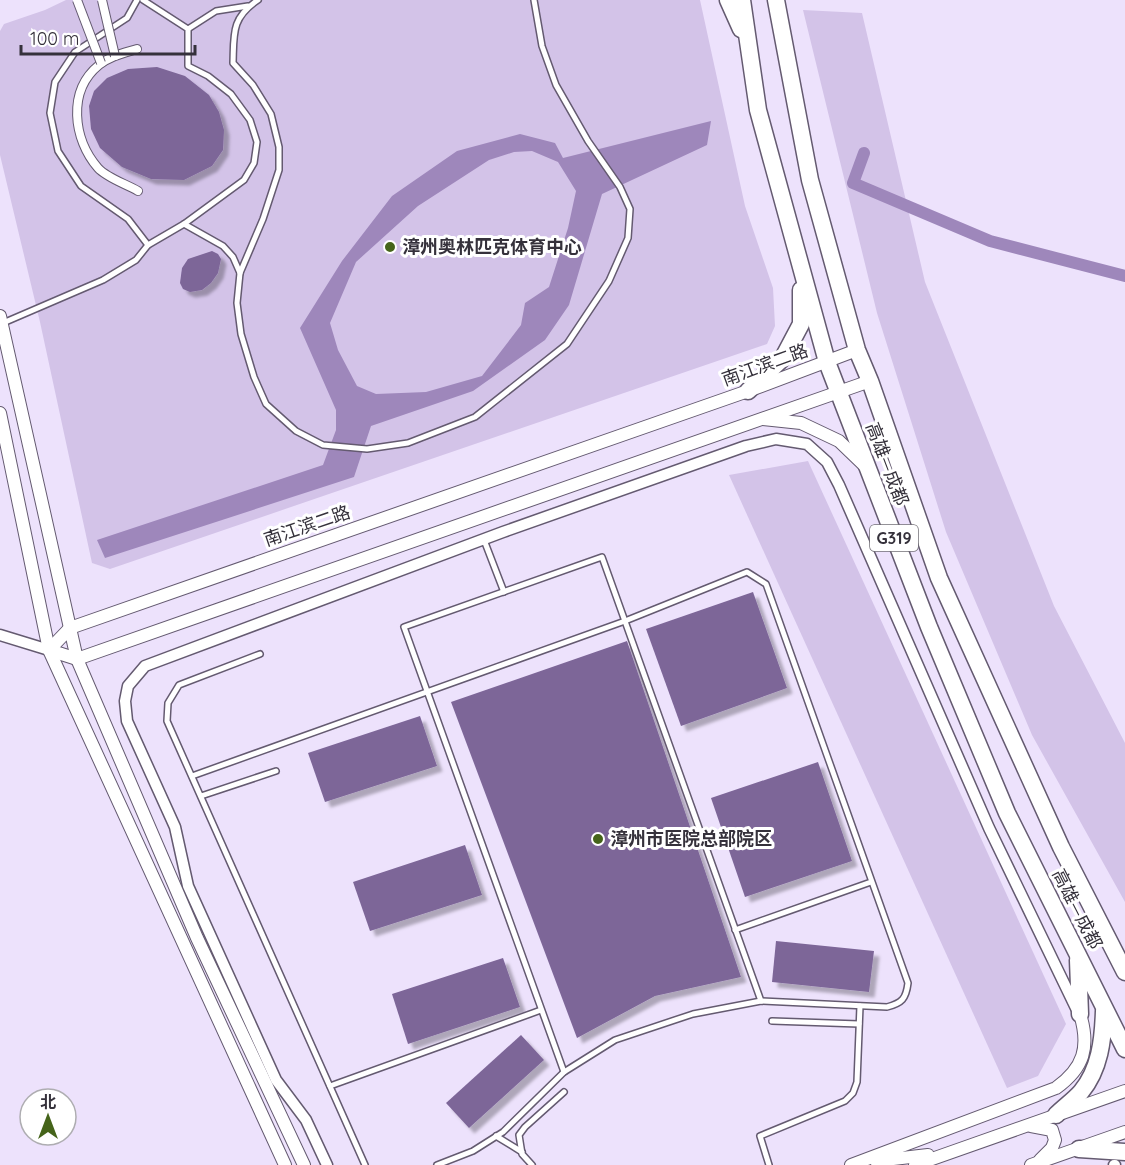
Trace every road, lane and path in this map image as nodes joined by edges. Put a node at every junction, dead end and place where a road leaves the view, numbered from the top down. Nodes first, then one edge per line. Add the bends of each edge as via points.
1 (77, 0) edge
2 (102, 0) edge
3 (137, 0) edge
4 (143, 0) edge
5 (258, 0) edge
6 (534, 0) edge
7 (728, 0) edge
8 (742, 0) edge
9 (776, 0) edge
10 (248, 6) junction
11 (188, 29) junction
12 (749, 45) junction
13 (137, 49) dead end
14 (115, 56) junction
15 (101, 63) junction
16 (138, 191) dead end
17 (184, 224) junction
18 (148, 245) junction
19 (801, 268) junction
20 (240, 273) junction
21 (1, 320) edge
22 (856, 350) junction
23 (827, 362) junction
24 (870, 381) junction
25 (748, 391) junction
26 (838, 391) junction
27 (0, 413) edge
28 (759, 419) junction
29 (868, 470) junction
30 (484, 540) junction
31 (504, 592) junction
32 (625, 621) junction
33 (70, 628) junction
34 (0, 635) edge
35 (50, 650) junction
36 (260, 654) dead end
37 (77, 659) junction
38 (428, 692) junction
39 (276, 771) dead end
40 (192, 776) junction
41 (201, 796) junction
42 (871, 882) junction
43 (735, 930) junction
44 (1078, 954) junction
45 (1124, 969) edge
46 (761, 1001) junction
47 (860, 1006) junction
48 (1104, 1007) junction
49 (542, 1010) junction
50 (1080, 1014) junction
51 (772, 1022) dead end
52 (859, 1024) junction
53 (1125, 1048) edge
54 (564, 1072) junction
55 (330, 1086) junction
56 (1125, 1091) edge
57 (564, 1092) dead end
58 (1056, 1115) junction
59 (1028, 1125) junction
60 (1125, 1132) edge
61 (496, 1136) junction
62 (1079, 1149) junction
63 (522, 1152) junction
64 (1125, 1152) edge
65 (949, 1153) junction
66 (854, 1164) edge
67 (1034, 1164) edge
68 (285, 1165) edge
69 (304, 1165) edge
70 (327, 1165) edge
71 (365, 1165) edge
72 (437, 1165) edge
73 (532, 1165) edge
74 (769, 1165) edge
75 (915, 1165) edge

1 - 15 street, bridge
2 - 14 street, bridge
3 - 18 lane via 127,18 75,52 55,82 50,113 58,151 81,186 128,219
4 - 11 lane
5 - 10 lane
6 - 20 lane via 542,46 556,85 620,187 630,210 628,238 609,281 567,344 475,417 408,443 367,449 323,445 296,431 266,404 241,334 237,303
7 - 12 highway
8 - 12 highway, 高雄—成都 / G319
9 - 22 highway, 高雄—成都 / G319 via 810,180
10 - 11 lane via 216,11
10 - 20 lane via 234,27 233,63 271,114 279,147 279,170
11 - 17 lane via 188,66 231,93 250,120 257,141 254,163 244,180
12 - 19 highway, 高雄—成都 / G319 via 758,110
13 - 14 street
14 - 15 street, bridge
15 - 16 street via 80,91 77,117 81,142 100,169
17 - 18 lane
17 - 20 lane via 223,246 233,256
18 - 21 lane via 136,260 103,280
19 - 23 highway, 高雄—成都 / G319
19 - 25 highway via 801,324 783,358
21 - 33 street
22 - 23 street, 南江滨二路
22 - 24 highway, 高雄—成都 / G319
23 - 25 street, 南江滨二路
23 - 26 highway, 高雄—成都 / G319
24 - 26 street
24 - 45 highway, 高雄—成都 / G319 via 939,578 1061,847
25 - 33 street, 南江滨二路
26 - 28 street
26 - 29 highway, 高雄—成都 / G319
27 - 35 street
28 - 29 street via 801,423 839,441
28 - 37 street
29 - 44 highway, 高雄—成都 / G319 via 1007,813
30 - 31 lane
30 - 50 street via 746,446 776,439 807,444 827,462 839,485 989,828
30 - 70 street via 145,666 128,686 127,721 176,827 188,886 276,1080 306,1120
31 - 32 lane via 602,557
31 - 38 lane via 404,627
32 - 38 lane
32 - 42 lane via 747,572 765,584
32 - 43 lane
33 - 35 street
33 - 37 street
34 - 35 street
35 - 37 street
35 - 68 street
36 - 40 lane via 179,685 168,703 167,721
37 - 69 street via 197,938
38 - 40 lane
38 - 49 lane
39 - 41 lane
40 - 41 lane
41 - 55 lane
42 - 43 lane
42 - 47 lane via 908,983 900,1004
43 - 46 lane
44 - 48 highway, 高雄—成都 / G319
44 - 50 highway
46 - 47 lane
46 - 54 lane via 693,1014 615,1041
47 - 52 lane
48 - 53 highway, 高雄—成都 / G319
48 - 58 highway via 1104,1036 1098,1064 1082,1092
49 - 54 lane
49 - 55 lane
50 - 66 street via 1085,1031 1080,1065 1056,1088
51 - 52 lane
52 - 74 lane via 857,1082 853,1093 845,1101 760,1136
54 - 61 lane
55 - 71 lane
56 - 58 street
57 - 63 lane via 519,1135
58 - 59 street
59 - 65 street
59 - 67 street via 1052,1130 1055,1140 1052,1148
60 - 62 street
61 - 63 lane
61 - 72 lane via 473,1151
62 - 64 highway
62 - 67 street
63 - 73 lane
65 - 66 street
65 - 75 street

